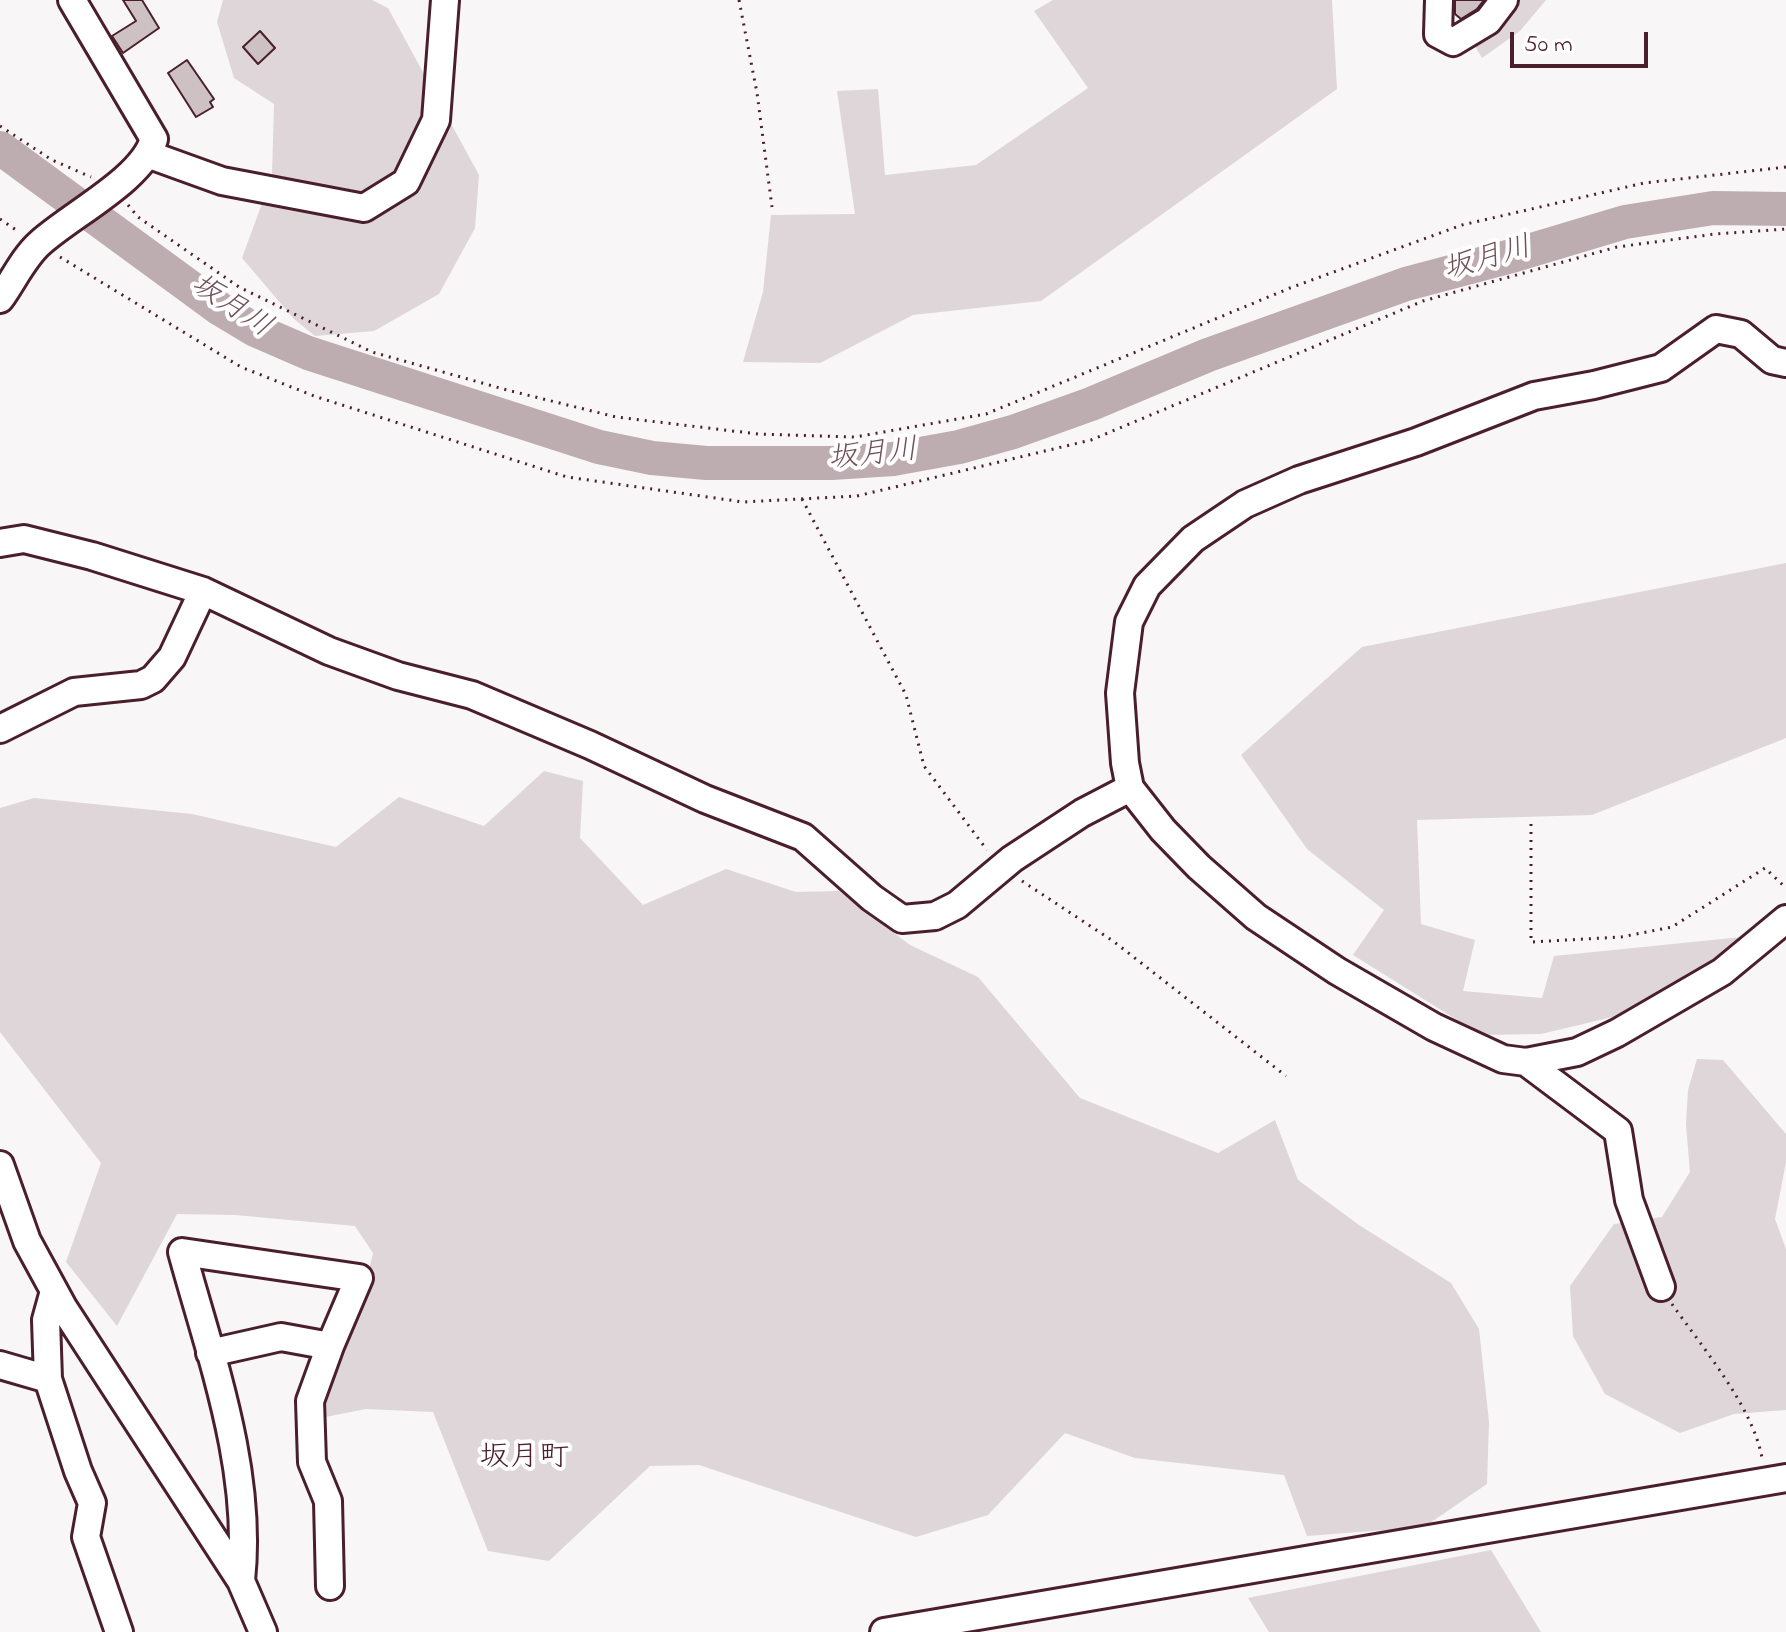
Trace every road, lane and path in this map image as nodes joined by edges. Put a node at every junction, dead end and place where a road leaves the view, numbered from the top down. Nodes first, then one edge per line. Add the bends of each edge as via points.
1 (72, 0) edge
2 (445, 0) edge
3 (739, 0) edge
4 (1439, 0) edge
5 (1504, 0) edge
6 (0, 126) edge
7 (150, 155) junction
8 (1786, 167) edge
9 (114, 188) junction
10 (772, 207) dead end
11 (1786, 229) edge
12 (38, 244) junction
13 (0, 299) edge
14 (1786, 363) edge
15 (802, 499) junction
16 (0, 543) edge
17 (203, 591) junction
18 (0, 729) edge
19 (1130, 788) junction
20 (1531, 824) dead end
21 (1001, 868) junction
22 (1786, 888) edge
23 (1786, 919) edge
24 (1526, 1062) junction
25 (1286, 1076) dead end
26 (0, 1165) edge
27 (1661, 1287) joint
28 (54, 1291) junction
29 (330, 1346) junction
30 (210, 1353) junction
31 (0, 1365) edge
32 (48, 1379) junction
33 (1776, 1480) edge
34 (241, 1581) junction
35 (330, 1586) dead end
36 (119, 1632) edge
37 (263, 1632) edge
38 (884, 1632) edge

1 - 7 street via 147,122 154,139
2 - 7 street via 436,120 406,182 364,208 222,181
3 - 10 path
4 - 5 street via 1438,34 1453,42 1488,21
6 - 9 path via 52,160
7 - 9 street
8 - 9 path via 1644,183 1462,225 1290,288 986,414 855,437 758,434 616,417 372,352 239,287 138,217
9 - 12 street
11 - 15 path via 1602,251 1423,301 1091,440 857,496
12 - 13 street
12 - 15 path via 241,367 314,396 567,477 743,502
14 - 19 street via 1772,360 1741,334 1716,329 1661,368 1534,396 1245,504 1193,539 1147,586 1129,622 1120,693
15 - 21 path via 906,695 924,766
16 - 17 street via 24,539
17 - 18 street via 172,657 153,679 74,692
17 - 21 street via 329,651 472,695 803,837 902,919 935,916 957,905
19 - 21 street via 1082,813
19 - 24 street via 1199,867 1256,917 1434,1027 1503,1059
20 - 22 path via 1531,942 1621,937 1672,927 1765,868
21 - 25 path via 1113,941
23 - 24 street via 1722,972 1617,1033 1577,1052
24 - 27 street via 1618,1131 1629,1200
26 - 28 street via 27,1241
27 - 33 path via 1719,1370 1758,1436
28 - 32 street via 46,1320
28 - 34 street
29 - 30 street via 281,1337
29 - 30 street via 359,1278 182,1252
29 - 35 street via 310,1401 312,1462 328,1501
30 - 34 street via 242,1496
31 - 32 street
32 - 36 street via 92,1503 86,1537
33 - 38 street
34 - 37 street

